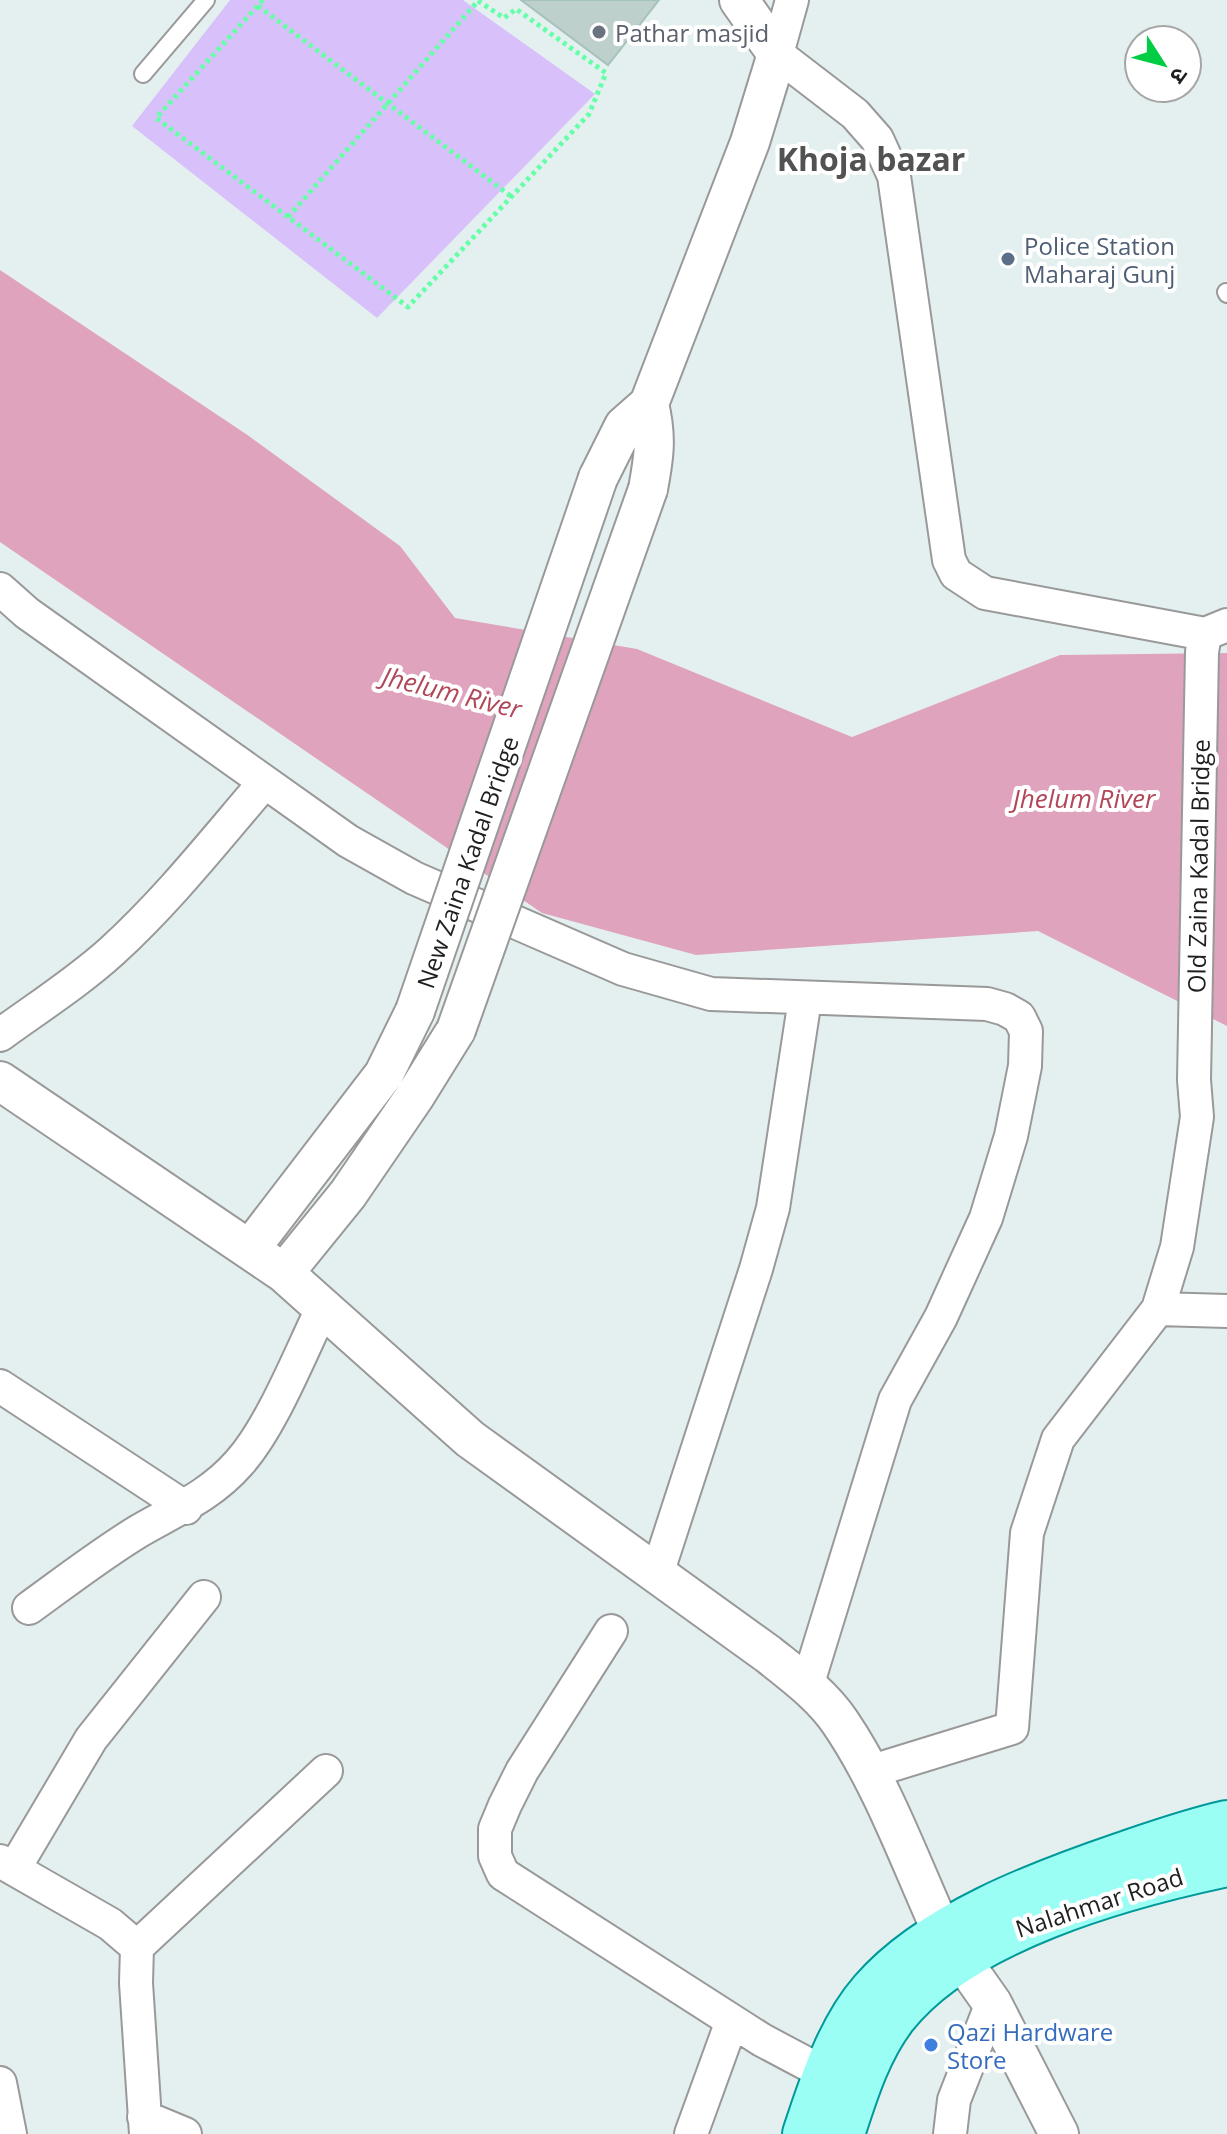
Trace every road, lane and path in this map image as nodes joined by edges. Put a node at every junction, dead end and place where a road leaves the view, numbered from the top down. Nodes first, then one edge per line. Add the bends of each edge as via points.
1 (206, 0) edge
2 (263, 0) edge
3 (478, 0) edge
4 (739, 0) edge
5 (792, 0) edge
6 (258, 6) junction
7 (777, 54) junction
8 (143, 74) dead end
9 (388, 103) junction
10 (512, 197) junction
11 (288, 217) junction
12 (649, 404) junction
13 (0, 589) edge
14 (1211, 637) edge
15 (264, 783) junction
16 (805, 999) junction
17 (0, 1035) edge
18 (0, 1081) edge
19 (1212, 1117) edge
20 (250, 1249) junction
21 (284, 1273) junction
22 (323, 1307) junction
23 (1158, 1309) junction
24 (1227, 1311) edge
25 (0, 1386) edge
26 (186, 1508) junction
27 (657, 1574) junction
28 (204, 1597) dead end
29 (29, 1608) dead end
30 (611, 1631) dead end
31 (807, 1686) junction
32 (326, 1771) dead end
33 (869, 1772) junction
34 (1227, 1823) edge
35 (1227, 1864) edge
36 (7, 1865) edge
37 (952, 1946) junction
38 (137, 1947) junction
39 (992, 2003) junction
40 (732, 2021) junction
41 (841, 2082) junction
42 (0, 2083) edge
43 (145, 2126) edge
44 (10, 2134) edge
45 (185, 2134) edge
46 (691, 2134) edge
47 (805, 2134) edge
48 (842, 2134) edge
49 (950, 2134) edge
50 (1059, 2134) edge

1 - 8 lane
2 - 6 path
3 - 9 path
3 - 10 path via 504,18 516,9 606,73 589,114
4 - 7 street
5 - 7 street
6 - 9 path
6 - 11 path via 156,118
7 - 12 street via 750,142
7 - 14 street via 855,114 877,139 894,176 949,560 956,574 985,593
9 - 10 path
9 - 11 path
10 - 11 path via 408,307
12 - 20 street, New Zaina Kadal Bridge, bridge via 624,426 598,478 415,1011 384,1074
12 - 21 street, New Zaina Kadal Bridge, bridge via 655,431 648,489 456,1030 348,1194
13 - 15 street
14 - 19 street, Old Zaina Kadal Bridge via 1194,1080
15 - 16 street via 348,841 414,878 623,969 711,994
15 - 17 street via 136,929
16 - 27 street via 773,1208
16 - 31 street via 987,1004 1019,1017 1026,1031 1025,1066 986,1218 941,1317 895,1400
18 - 20 street
19 - 23 street, Old Zaina Kadal Bridge
20 - 21 street
21 - 22 street
22 - 26 street via 241,1461 216,1488
22 - 27 street via 470,1439
23 - 24 street
23 - 33 street via 1058,1439 1027,1533 1012,1728
25 - 26 street
26 - 29 street via 140,1531
27 - 31 street
28 - 36 street via 91,1739
30 - 40 street via 522,1771 495,1829 495,1856 503,1874
31 - 33 street via 839,1720
32 - 38 street
33 - 37 street
34 - 37 main road via 1052,1879 1001,1902
35 - 37 main road, Nalahmar Road via 1171,1875
36 - 38 street via 110,1924
37 - 39 street
37 - 41 main road, Nalahmar Road via 874,2050
37 - 41 main road via 893,1971 871,1992 852,2021
38 - 43 street
39 - 49 street via 954,2100
39 - 50 street
40 - 41 street
40 - 46 street
41 - 47 main road
41 - 48 main road
42 - 44 street
43 - 45 street

